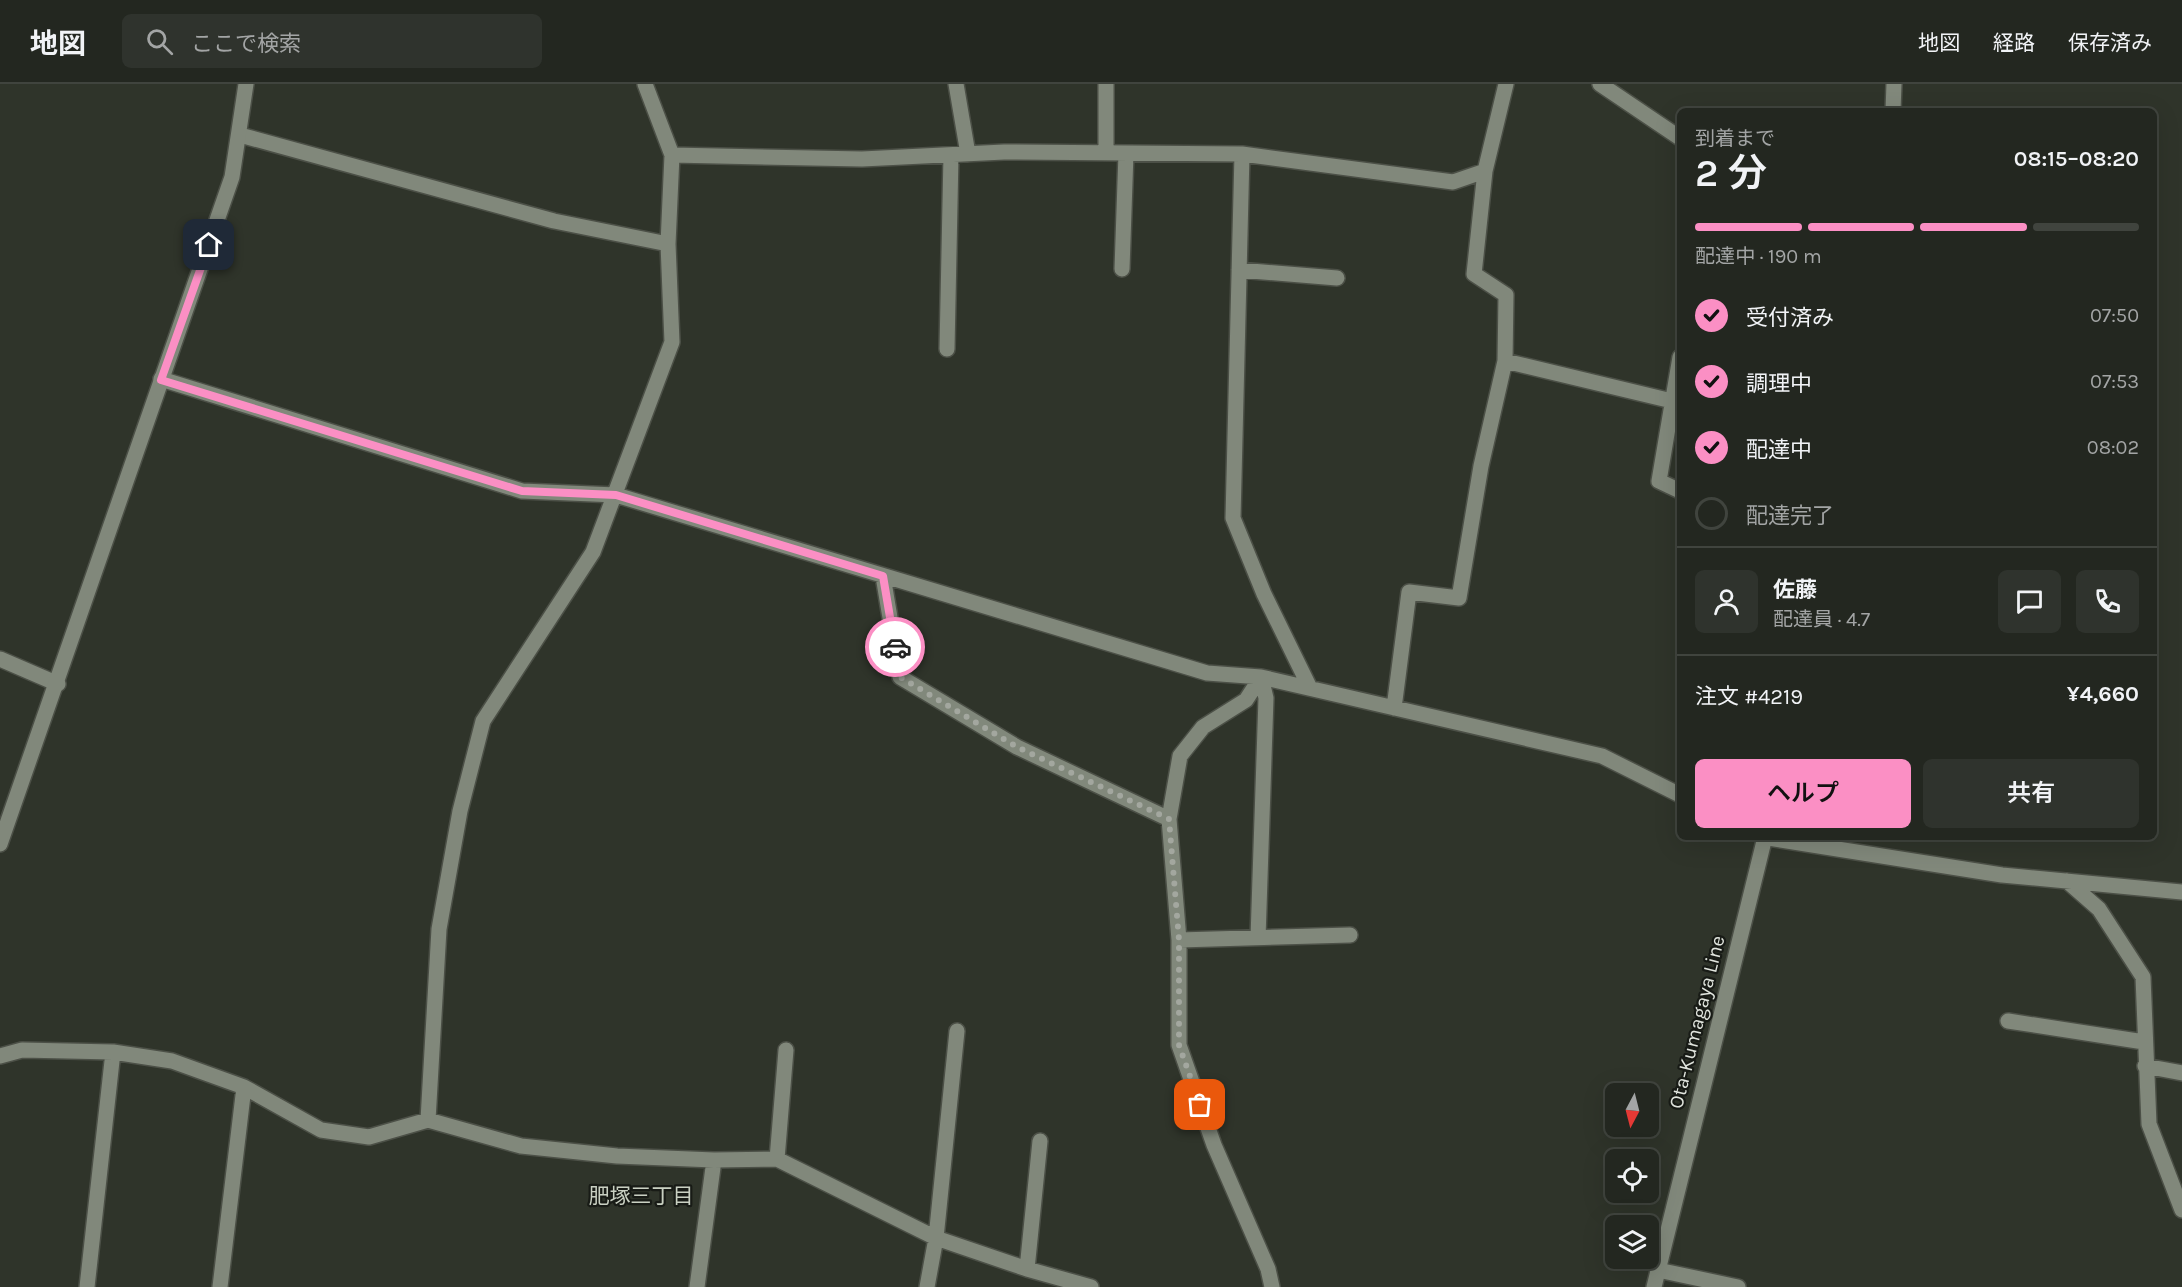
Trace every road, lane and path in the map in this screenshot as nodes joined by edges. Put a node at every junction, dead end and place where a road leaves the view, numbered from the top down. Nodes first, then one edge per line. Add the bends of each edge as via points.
1 (246, 84) edge
2 (645, 84) edge
3 (956, 84) edge
4 (1106, 84) edge
5 (1506, 84) edge
6 (1600, 84) edge
7 (1894, 84) edge
8 (1893, 108) edge
9 (240, 135) junction
10 (1677, 136) edge
11 (1106, 153) junction
12 (1126, 153) junction
13 (968, 154) junction
14 (1242, 154) junction
15 (672, 155) junction
16 (951, 155) junction
17 (1485, 171) junction
18 (668, 244) junction
19 (1122, 269) dead end
20 (1239, 270) junction
21 (1337, 278) dead end
22 (947, 349) dead end
23 (1505, 361) junction
24 (1677, 374) edge
25 (161, 380) junction
26 (1672, 401) junction
27 (1677, 489) edge
28 (616, 495) junction
29 (883, 576) junction
30 (0, 659) edge
31 (1261, 677) junction
32 (58, 684) junction
33 (1310, 688) junction
34 (1394, 708) junction
35 (1677, 794) edge
36 (1169, 819) junction
37 (1762, 840) edge
38 (1782, 840) edge
39 (0, 844) edge
40 (2067, 881) junction
41 (2181, 889) edge
42 (1350, 935) dead end
43 (1258, 938) junction
44 (1179, 940) junction
45 (2008, 1021) dead end
46 (957, 1031) dead end
47 (2144, 1042) junction
48 (786, 1050) dead end
49 (113, 1052) junction
50 (0, 1056) edge
51 (2145, 1066) junction
52 (2182, 1074) edge
53 (244, 1087) junction
54 (428, 1120) junction
55 (1040, 1141) dead end
56 (777, 1159) junction
57 (714, 1160) junction
58 (2182, 1210) edge
59 (936, 1238) junction
60 (1027, 1269) junction
61 (1658, 1270) junction
62 (1067, 1284) edge
63 (87, 1287) edge
64 (220, 1287) edge
65 (698, 1287) edge
66 (927, 1287) edge
67 (1091, 1287) edge
68 (1272, 1287) edge
69 (1654, 1287) edge
70 (1738, 1287) edge

1 - 9 street
2 - 15 street
3 - 13 street
4 - 11 street
5 - 17 street
6 - 10 street
7 - 8 street
9 - 18 street via 554,221
9 - 25 street via 232,177
11 - 12 street
11 - 13 street
12 - 14 street
12 - 19 street
13 - 16 street
14 - 17 street via 1453,182
14 - 20 street
15 - 16 street via 862,159
15 - 18 street
16 - 22 street
17 - 23 street via 1474,274 1506,295
18 - 28 street via 672,342
20 - 21 street
20 - 33 street via 1233,518 1264,594
23 - 26 street
23 - 34 street via 1481,466 1459,598 1409,592
24 - 26 street
25 - 28 street via 522,491
25 - 32 street
26 - 27 street via 1659,482
28 - 29 street
28 - 54 street via 593,552 483,721 460,811 439,928
29 - 31 street via 1207,673
29 - 36 street via 900,677 1017,747
30 - 32 street
31 - 33 street
31 - 36 street via 1246,700 1203,727 1180,756
31 - 43 street via 1266,698
32 - 39 street
33 - 34 street
34 - 35 street via 1602,756
36 - 44 street
37 - 61 street, Ota-Kumagaya Line
38 - 40 street via 2002,875
40 - 41 street
40 - 47 street via 2098,909 2143,977
42 - 43 street
43 - 44 street
44 - 68 street via 1179,1045 1214,1145 1268,1269
45 - 47 street
46 - 59 street
47 - 51 street
48 - 56 street
49 - 50 street via 22,1050
49 - 53 street via 172,1061
49 - 63 street
51 - 52 street
51 - 58 street via 2149,1124
53 - 54 street via 321,1130 369,1137
53 - 64 street
54 - 57 street via 521,1146 617,1156
55 - 60 street
56 - 57 street
56 - 59 street
57 - 65 street
59 - 60 street
59 - 66 street
60 - 62 street
61 - 69 street, Ota-Kumagaya Line
61 - 70 street
62 - 67 street

